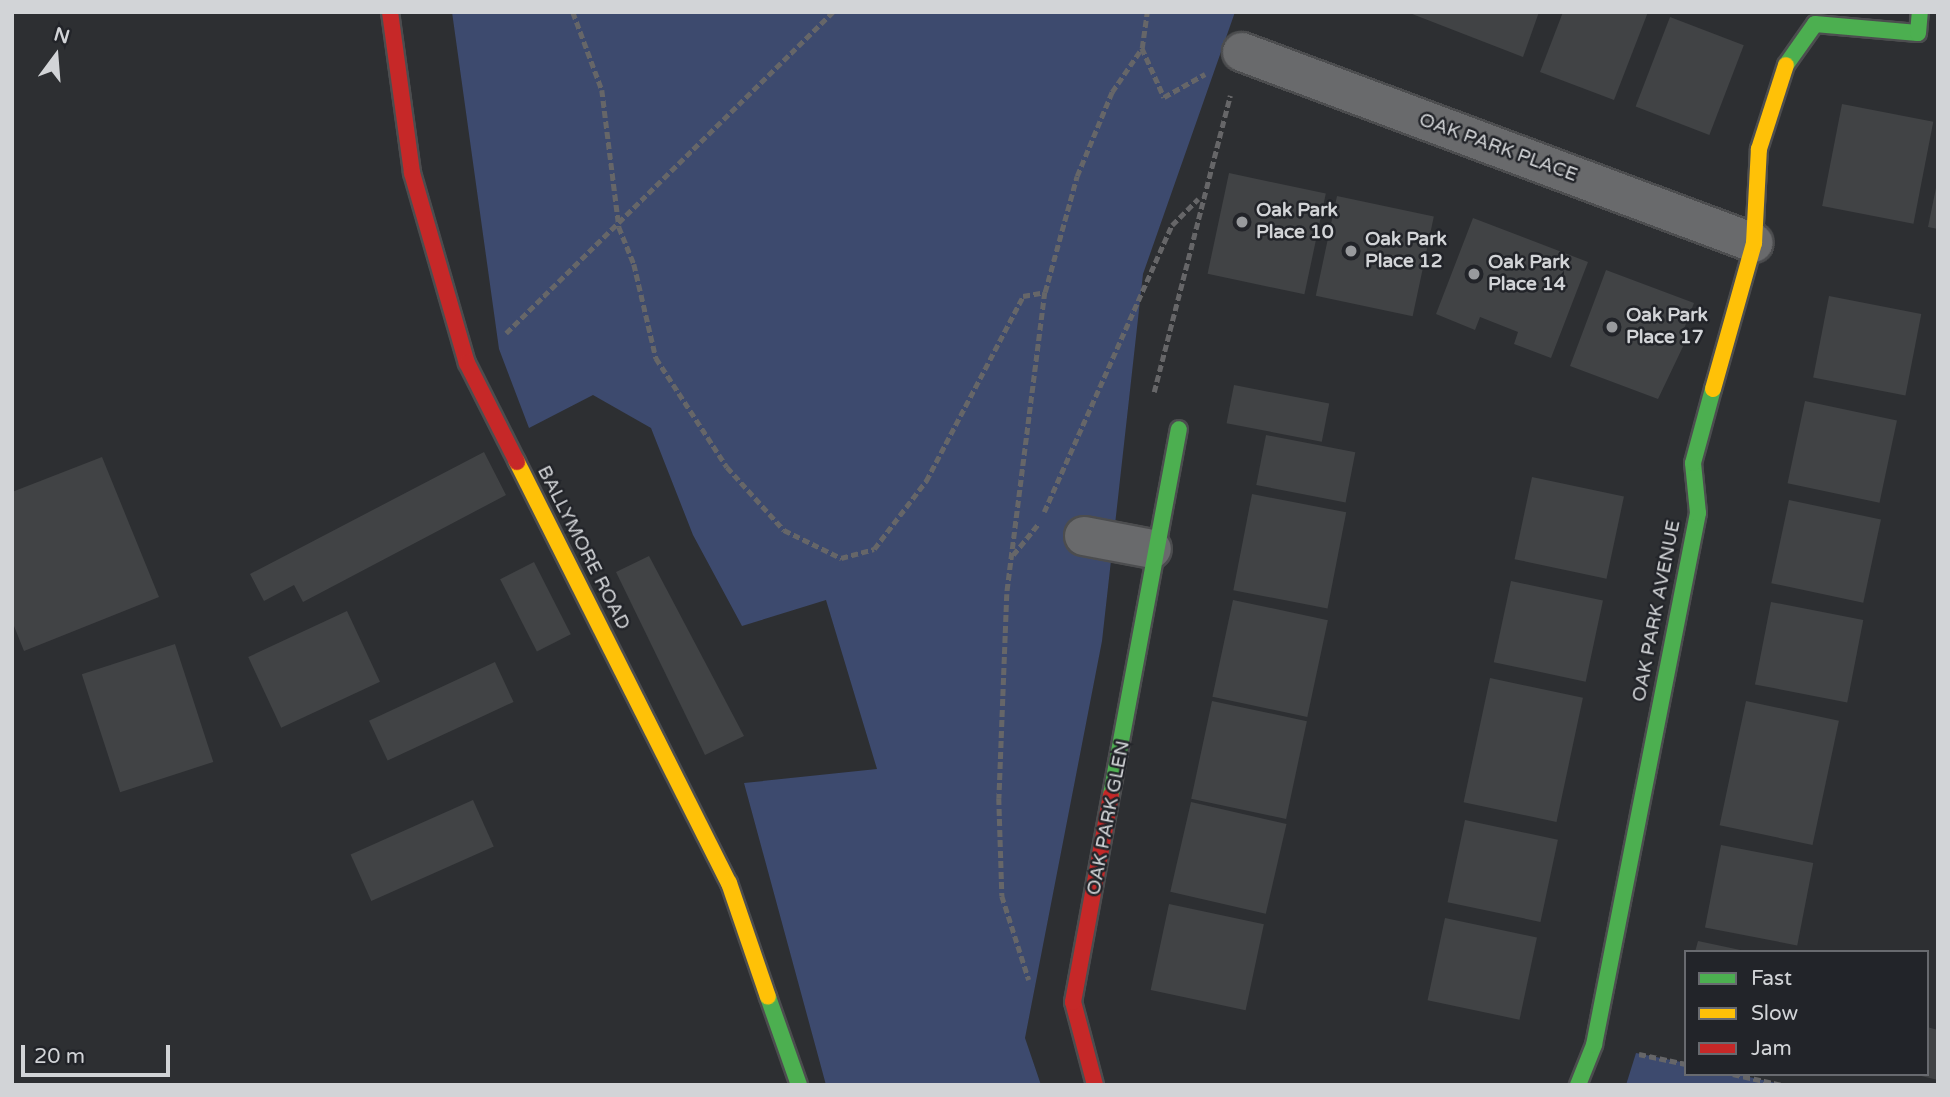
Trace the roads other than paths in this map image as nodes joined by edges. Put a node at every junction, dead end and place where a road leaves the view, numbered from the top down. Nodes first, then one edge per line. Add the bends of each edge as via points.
1 (390, 12) edge
2 (1925, 27) edge
3 (1242, 52) road end
4 (1754, 243) junction
5 (1179, 429) road end
6 (1084, 536) dead end
7 (1152, 549) junction
8 (799, 1085) edge
9 (1095, 1085) edge
10 (1578, 1085) edge

1 - 8 street, BALLYMORE ROAD via 412,173 467,363 729,883
2 - 4 street, OAK PARK AVENUE via 1815,24 1790,52 1759,149
3 - 4 street, OAK PARK PLACE
4 - 10 street, OAK PARK AVENUE via 1693,463 1698,513 1594,1045
5 - 7 street, OAK PARK GLEN
6 - 7 street
7 - 9 street, OAK PARK GLEN via 1145,636 1073,1002

